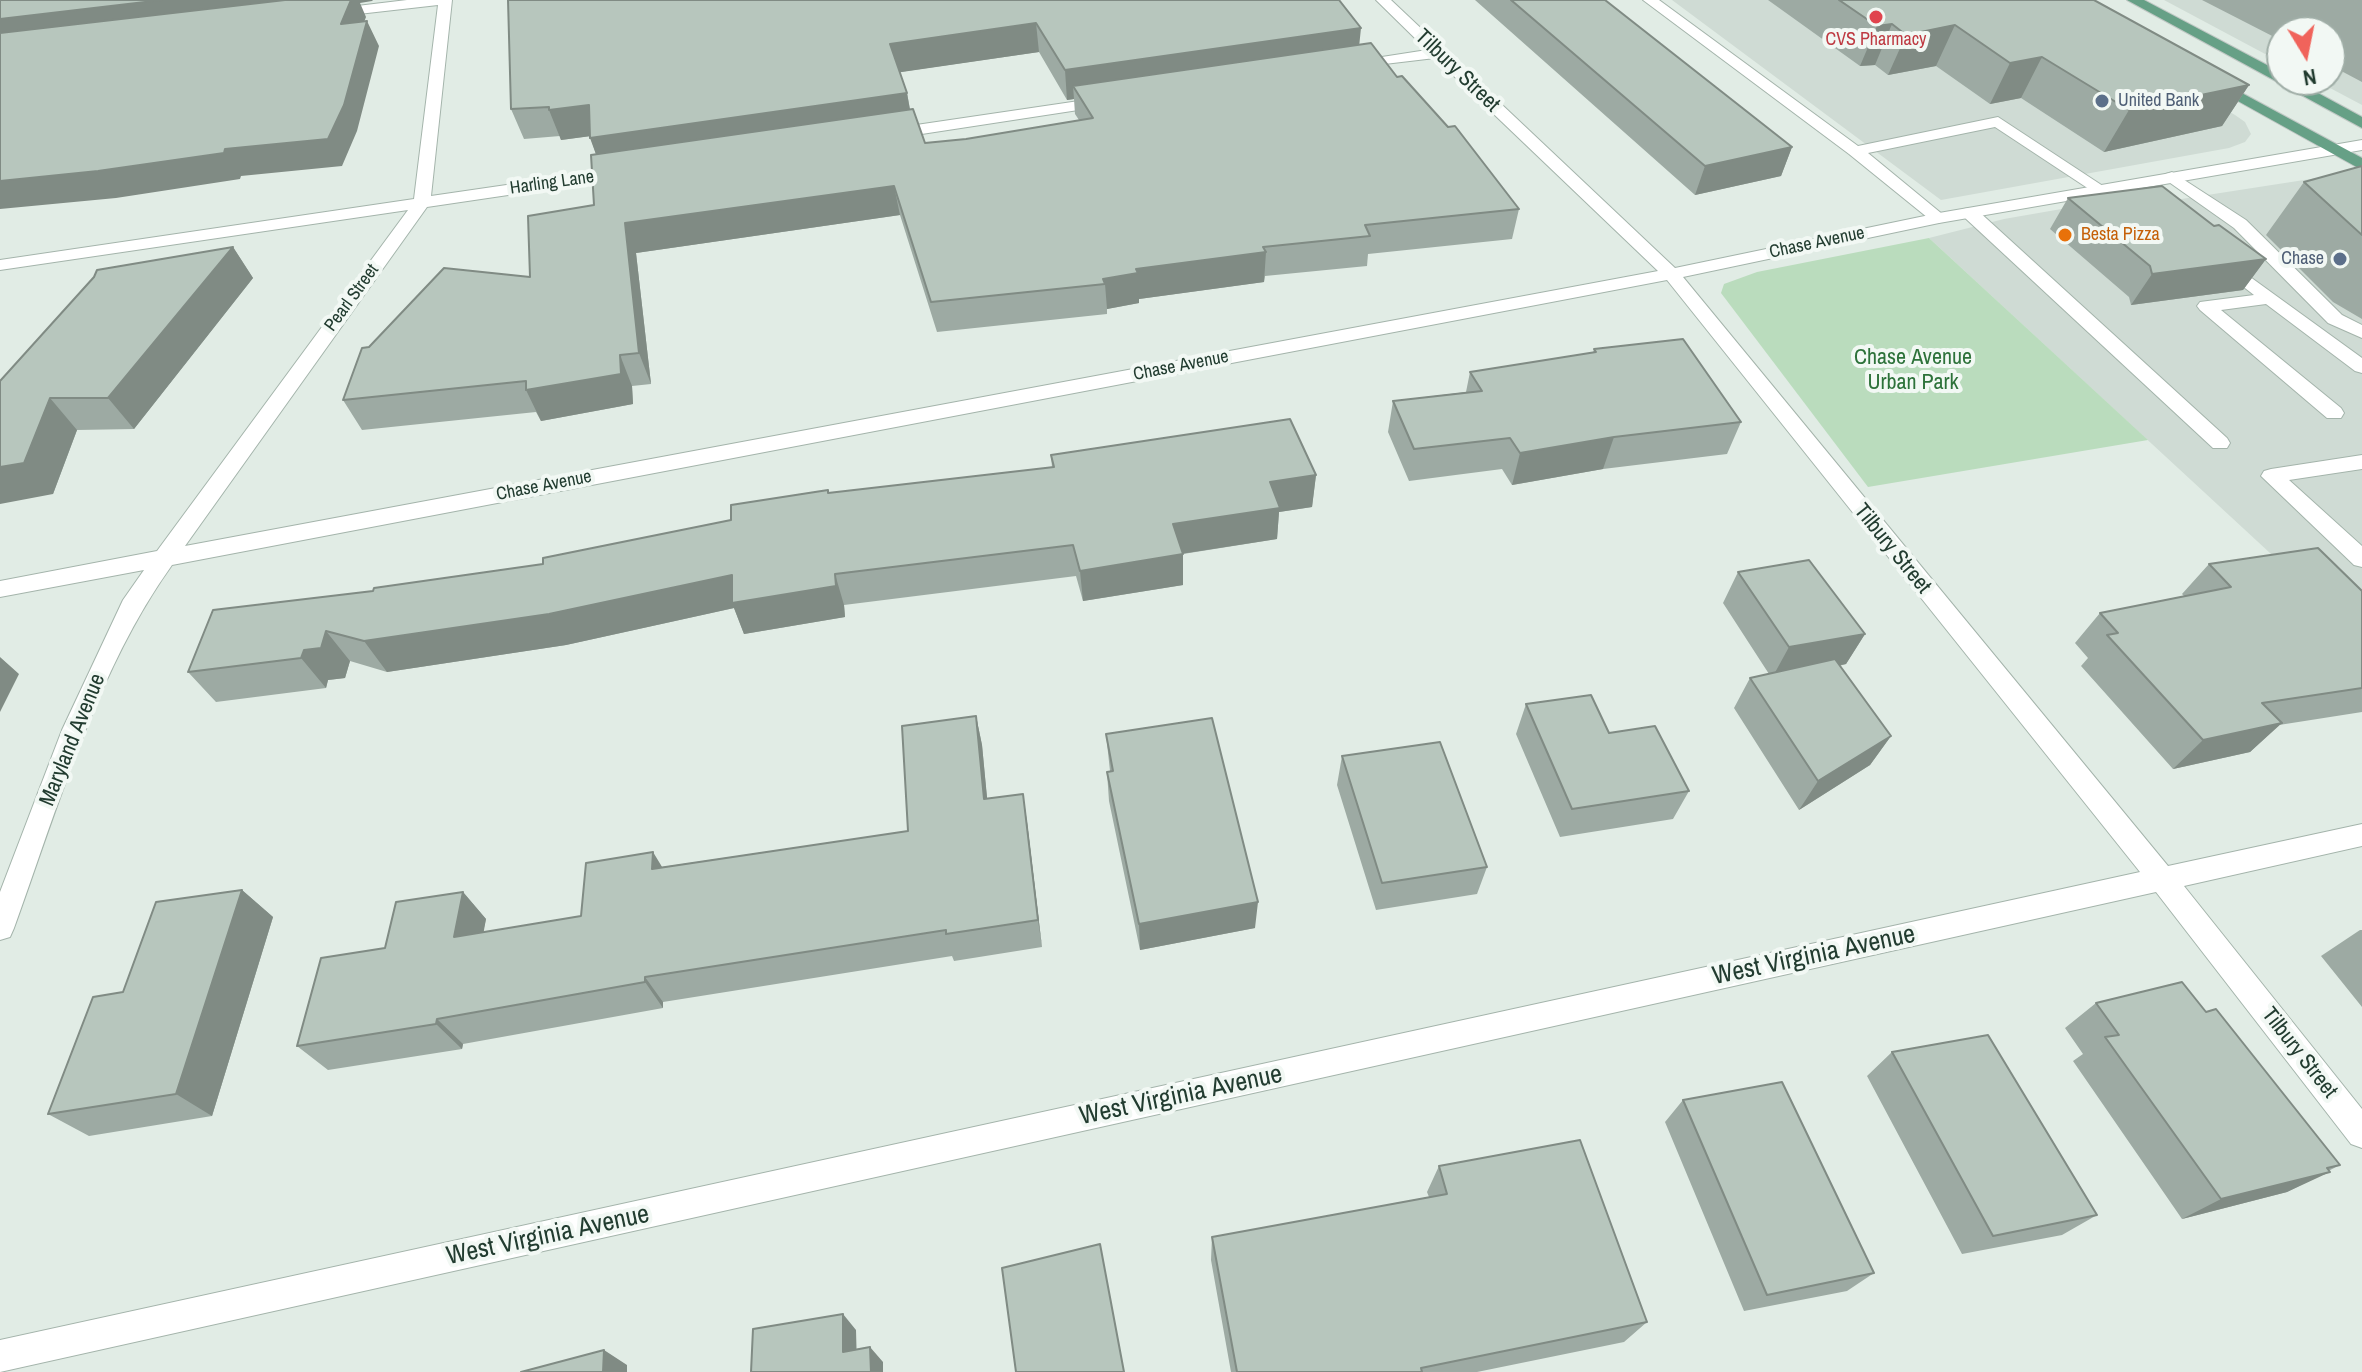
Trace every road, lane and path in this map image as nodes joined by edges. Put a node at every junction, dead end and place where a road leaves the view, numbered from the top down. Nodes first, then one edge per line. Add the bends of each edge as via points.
1 (444, 0) edge
2 (1383, 0) edge
3 (1650, 0) edge
4 (2134, 0) edge
5 (313, 16) edge
6 (1437, 53) junction
7 (1343, 67) edge
8 (2266, 71) edge
9 (2206, 77) edge
10 (2312, 96) edge
11 (1125, 99) edge
12 (2362, 123) edge
13 (875, 136) edge
14 (2362, 145) edge
15 (2333, 149) junction
16 (1855, 151) junction
17 (2362, 165) edge
18 (641, 170) edge
19 (2172, 177) junction
20 (2130, 185) junction
21 (2101, 190) junction
22 (422, 202) junction
23 (2149, 203) edge
24 (1970, 213) junction
25 (1939, 218) junction
26 (2207, 250) edge
27 (0, 265) edge
28 (1671, 274) junction
29 (2270, 298) junction
30 (2362, 332) edge
31 (2362, 367) edge
32 (2334, 413) dead end
33 (2220, 443) dead end
34 (2362, 462) edge
35 (161, 559) junction
36 (2362, 559) edge
37 (0, 589) edge
38 (2362, 835) edge
39 (2162, 879) junction
40 (0, 928) edge
41 (2362, 1133) edge
42 (0, 1357) edge

1 - 5 street
1 - 22 street, Pearl Street
2 - 6 street, Tilbury Street
3 - 16 street
4 - 8 main road
6 - 7 street
6 - 28 street, Tilbury Street
9 - 15 main road
10 - 12 main road
11 - 13 street
14 - 15 street, Chase Avenue
15 - 17 main road
15 - 19 street, Chase Avenue
16 - 21 street via 1998,122
16 - 25 street
18 - 22 street, Harling Lane
19 - 20 street, Chase Avenue
19 - 30 street via 2240,224 2335,319
20 - 21 street, Chase Avenue
20 - 23 street
21 - 24 street, Chase Avenue
22 - 27 street, Harling Lane
22 - 35 street, Pearl Street
24 - 25 street, Chase Avenue
24 - 33 street
25 - 28 street, Chase Avenue
26 - 29 street
28 - 35 street, Chase Avenue
28 - 39 street, Tilbury Street
29 - 31 street
29 - 32 street via 2206,306
34 - 36 street via 2271,476
35 - 37 street, Chase Avenue
35 - 40 street, Maryland Avenue via 134,600 74,730
38 - 39 street, West Virginia Avenue
39 - 41 street, Tilbury Street
39 - 42 street, West Virginia Avenue

